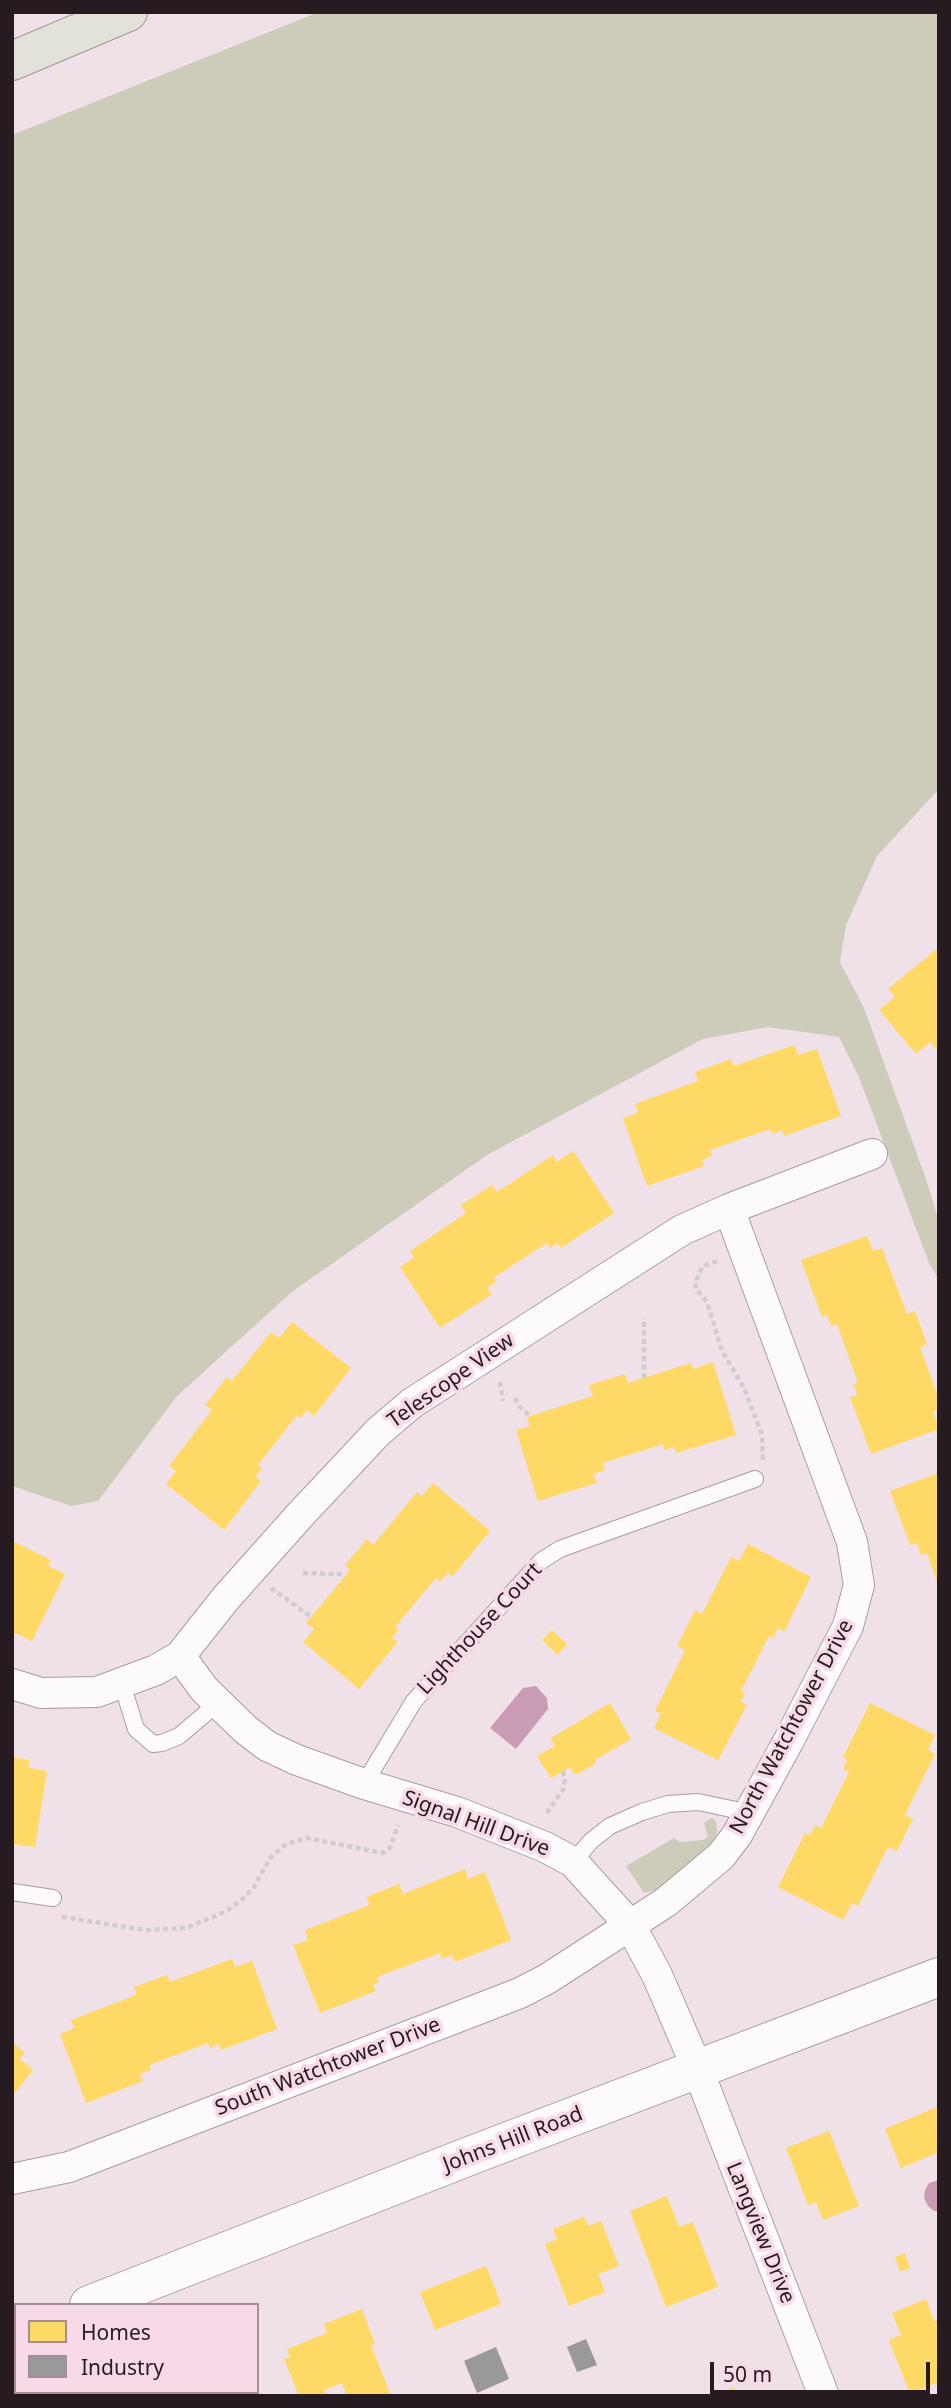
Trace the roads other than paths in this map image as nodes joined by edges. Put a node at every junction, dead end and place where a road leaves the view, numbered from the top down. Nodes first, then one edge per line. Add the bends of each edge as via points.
1 (128, 12) edge
2 (39, 40) edge
3 (872, 1154) dead end
4 (729, 1209) junction
5 (755, 1479) road end
6 (180, 1656) junction
7 (12, 1684) edge
8 (122, 1684) junction
9 (218, 1703) junction
10 (364, 1784) junction
11 (750, 1813) junction
12 (573, 1862) junction
13 (12, 1892) edge
14 (53, 1898) road end
15 (630, 1925) junction
16 (939, 1978) edge
17 (698, 2070) junction
18 (12, 2179) edge
19 (94, 2303) edge
20 (824, 2396) edge

1 - 2 main road
3 - 4 street, Telescope View
4 - 6 street, Telescope View via 670,1237 412,1403 378,1432 226,1598
4 - 11 street, North Watchtower Drive via 852,1542 859,1586 848,1626
5 - 10 lane, Lighthouse Court via 560,1549 541,1561 414,1701
6 - 8 street, Telescope View
6 - 9 street, Signal Hill Drive
7 - 8 street, Telescope View via 41,1693 70,1694
8 - 9 lane via 136,1729 153,1744 179,1736
9 - 10 street, Signal Hill Drive via 267,1746
10 - 12 street, Signal Hill Drive via 457,1812
11 - 12 lane via 698,1802 668,1804 610,1826
11 - 15 street, North Watchtower Drive via 721,1856
12 - 15 street, Signal Hill Drive
13 - 14 lane
15 - 17 street, Signal Hill Drive
15 - 18 street, South Watchtower Drive via 520,1993 69,2167
16 - 17 main road, Johns Hill Road
17 - 19 main road, Johns Hill Road
17 - 20 street, Langview Drive

